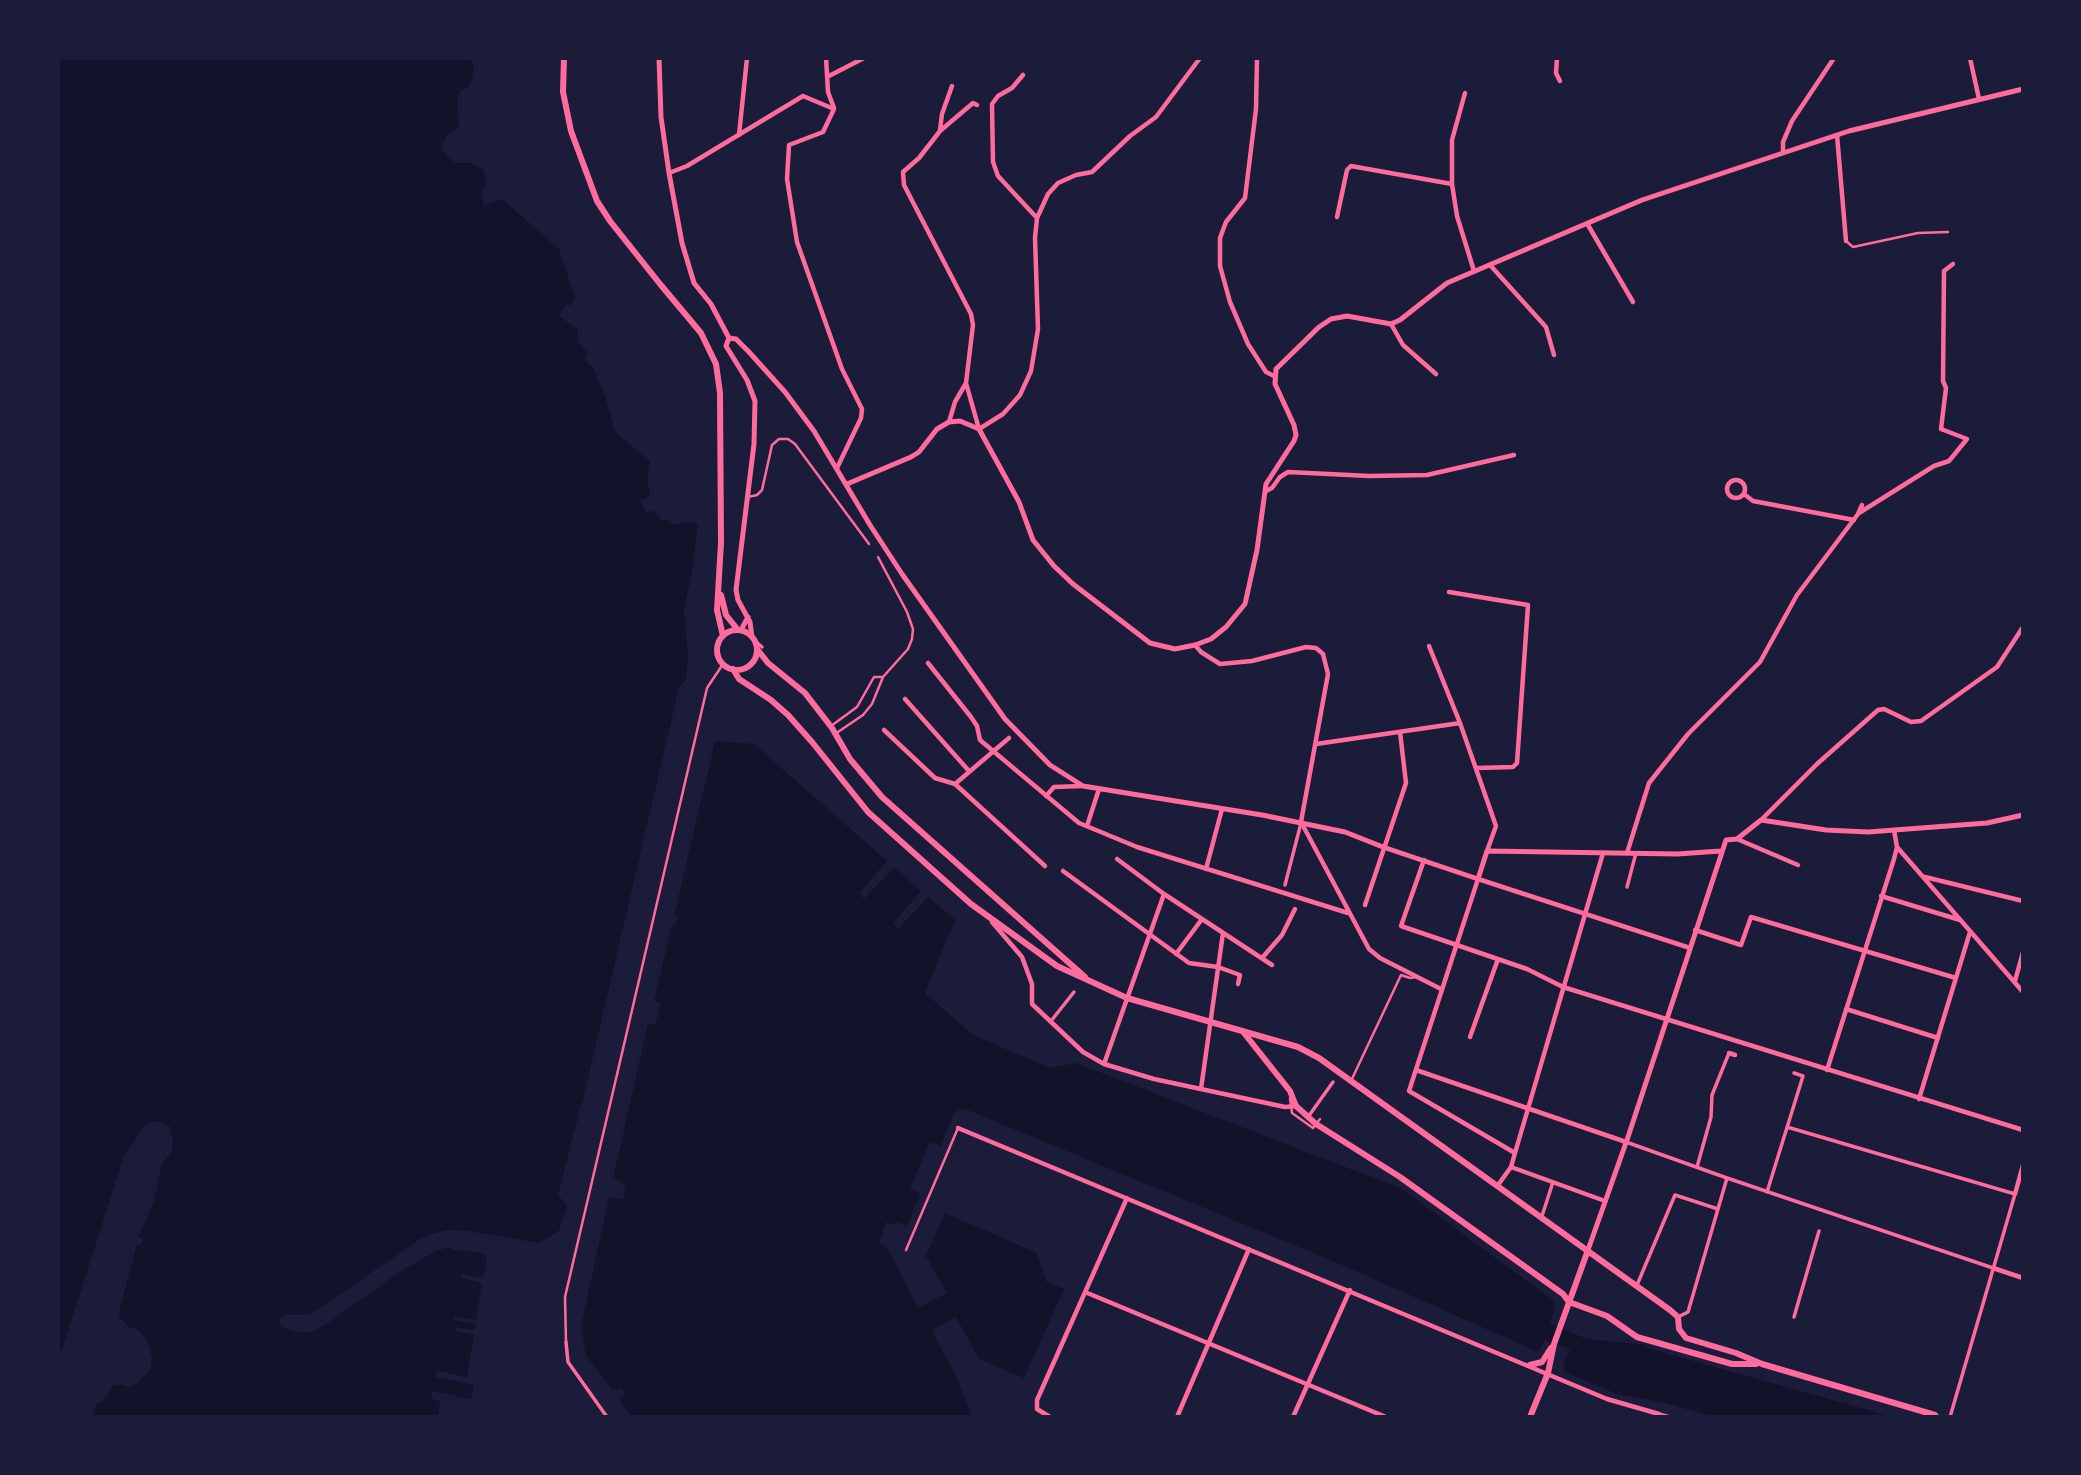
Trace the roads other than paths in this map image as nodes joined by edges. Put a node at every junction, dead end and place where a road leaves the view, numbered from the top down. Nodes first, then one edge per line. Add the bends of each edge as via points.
1 (564, 58) edge
2 (659, 58) edge
3 (747, 58) edge
4 (826, 58) edge
5 (864, 58) edge
6 (1200, 58) edge
7 (1257, 58) edge
8 (1557, 58) edge
9 (1834, 58) edge
10 (1970, 58) edge
11 (1023, 75) dead end
12 (827, 77) junction
13 (1560, 81) dead end
14 (952, 86) dead end
15 (2023, 89) edge
16 (1465, 93) dead end
17 (1979, 99) junction
18 (975, 102) dead end
19 (834, 109) junction
20 (940, 131) junction
21 (1837, 135) junction
22 (738, 136) junction
23 (1783, 152) junction
24 (669, 173) junction
25 (1452, 184) junction
26 (1337, 217) dead end
27 (1037, 218) junction
28 (1588, 225) junction
29 (1948, 232) dead end
30 (1846, 241) joint
31 (1953, 264) dead end
32 (1490, 265) junction
33 (1475, 271) junction
34 (1633, 302) dead end
35 (1391, 324) junction
36 (729, 338) junction
37 (1554, 355) dead end
38 (1436, 374) dead end
39 (1274, 376) junction
40 (966, 383) junction
41 (949, 422) junction
42 (979, 429) junction
43 (1514, 455) dead end
44 (837, 468) junction
45 (847, 484) junction
46 (1266, 491) junction
47 (1744, 494) junction
48 (748, 497) junction
49 (1861, 505) dead end
50 (1858, 514) junction
51 (1854, 520) junction
52 (869, 544) dead end
53 (878, 558) dead end
54 (720, 590) junction
55 (1449, 592) dead end
56 (748, 617) junction
57 (2023, 627) edge
58 (739, 630) junction
59 (723, 636) junction
60 (754, 639) junction
61 (1195, 645) junction
62 (1430, 646) dead end
63 (760, 648) junction
64 (928, 663) dead end
65 (723, 664) junction
66 (733, 669) junction
67 (884, 677) junction
68 (905, 699) dead end
69 (1460, 723) junction
70 (830, 726) junction
71 (884, 730) dead end
72 (1400, 732) junction
73 (835, 734) junction
74 (1009, 738) dead end
75 (1316, 744) junction
76 (993, 752) junction
77 (1476, 768) junction
78 (969, 771) junction
79 (955, 784) junction
80 (1083, 786) junction
81 (1099, 789) junction
82 (1046, 796) junction
83 (1223, 809) junction
84 (2023, 815) edge
85 (1760, 820) junction
86 (1301, 822) junction
87 (1087, 826) junction
88 (1894, 830) junction
89 (1737, 839) junction
90 (1897, 847) junction
91 (1384, 848) junction
92 (1487, 851) junction
93 (1721, 851) junction
94 (1603, 853) junction
95 (1627, 853) junction
96 (1636, 853) junction
97 (1117, 859) dead end
98 (1424, 860) junction
99 (1798, 865) dead end
100 (1045, 866) dead end
101 (1206, 869) junction
102 (1063, 872) dead end
103 (1924, 877) junction
104 (1478, 878) junction
105 (1285, 885) dead end
106 (1627, 887) dead end
107 (1164, 894) junction
108 (1881, 896) junction
109 (2023, 901) edge
110 (1364, 905) dead end
111 (1295, 909) dead end
112 (1349, 913) junction
113 (1585, 914) junction
114 (990, 919) junction
115 (1202, 919) junction
116 (1960, 920) junction
117 (1695, 930) junction
118 (1970, 932) junction
119 (1223, 933) junction
120 (1149, 935) junction
121 (1457, 944) junction
122 (1690, 947) junction
123 (1864, 951) junction
124 (2023, 952) edge
125 (1176, 954) junction
126 (1262, 958) junction
127 (1498, 959) junction
128 (1068, 962) junction
129 (1272, 965) dead end
130 (1219, 967) junction
131 (1062, 969) junction
132 (1085, 977) junction
133 (1417, 977) junction
134 (1956, 978) junction
135 (2015, 982) junction
136 (1238, 984) dead end
137 (1563, 987) junction
138 (1441, 989) junction
139 (1074, 992) dead end
140 (2023, 992) edge
141 (1127, 998) junction
142 (1846, 1009) junction
143 (1666, 1018) junction
144 (1051, 1021) junction
145 (1211, 1022) junction
146 (1243, 1032) junction
147 (1260, 1037) junction
148 (1470, 1037) dead end
149 (1938, 1038) junction
150 (1256, 1046) junction
151 (1732, 1054) dead end
152 (1104, 1063) junction
153 (1416, 1070) junction
154 (1828, 1070) junction
155 (1794, 1073) dead end
156 (1352, 1081) junction
157 (1333, 1082) dead end
158 (1201, 1089) junction
159 (1919, 1099) junction
160 (1293, 1106) junction
161 (1529, 1109) junction
162 (1308, 1116) junction
163 (1317, 1124) junction
164 (1787, 1127) junction
165 (958, 1128) joint
166 (2023, 1130) edge
167 (1626, 1142) junction
168 (1515, 1153) junction
169 (1511, 1167) junction
170 (1697, 1167) junction
171 (2023, 1167) edge
172 (1727, 1178) junction
173 (1553, 1182) junction
174 (1498, 1185) junction
175 (1767, 1192) junction
176 (2015, 1194) junction
177 (1126, 1198) junction
178 (1605, 1201) junction
179 (1718, 1209) junction
180 (1542, 1216) junction
181 (1819, 1231) dead end
182 (1249, 1249) junction
183 (906, 1250) dead end
184 (1588, 1250) junction
185 (1993, 1268) junction
186 (2023, 1278) edge
187 (1637, 1284) junction
188 (1350, 1290) junction
189 (1086, 1292) junction
190 (1569, 1302) junction
191 (1678, 1317) junction
192 (1794, 1317) dead end
193 (566, 1342) joint
194 (1209, 1343) junction
195 (1554, 1344) junction
196 (1762, 1364) junction
197 (1530, 1365) junction
198 (1548, 1373) junction
199 (1307, 1384) junction
200 (1659, 1416) edge
201 (1936, 1416) edge
202 (607, 1417) edge
203 (1050, 1417) edge
204 (1177, 1417) edge
205 (1293, 1417) edge
206 (1386, 1417) edge
207 (1530, 1417) edge
208 (1670, 1417) edge
209 (1944, 1417) edge
210 (1950, 1417) edge

1 - 54 main road via 563,92 571,131 597,201 701,333 716,364
2 - 24 street
3 - 22 street
4 - 12 street
5 - 12 street
6 - 27 street via 1156,117 1092,172 1058,183
7 - 39 street via 1245,198 1220,238 1220,266 1248,344 1266,372
8 - 13 street
9 - 23 street via 1792,121
10 - 17 street
11 - 27 street via 992,104 993,162 998,176
12 - 19 street
14 - 20 street
15 - 17 street
16 - 25 street via 1452,140
17 - 21 street
18 - 20 street
19 - 22 street via 803,96
19 - 44 street via 823,132 789,145 786,179 796,242 842,369 862,409
20 - 40 street via 902,172 904,185 971,314
21 - 23 street
21 - 30 street
22 - 24 street
23 - 28 street via 1642,200
24 - 36 street via 695,283
25 - 26 street via 1351,166
25 - 33 street
27 - 42 street via 1038,329 1031,370 1020,395 1003,414
28 - 32 street
28 - 34 street
29 - 30 lane via 1918,233 1853,247
31 - 50 street via 1944,271 1946,387 1941,429 1967,439 1949,461
32 - 33 street
32 - 37 street via 1546,327
33 - 35 street via 1447,283
35 - 38 street via 1403,345
35 - 39 street via 1347,316 1331,319 1288,355
36 - 44 street via 741,344 785,392
36 - 48 street via 726,346 755,401
39 - 46 street via 1296,435 1270,474
40 - 41 street
40 - 42 street
41 - 42 street
41 - 45 street via 911,457
42 - 61 street via 1019,502 1033,540 1073,584 1150,643 1175,649
43 - 46 street via 1427,475 1288,472
44 - 45 street
45 - 80 street via 934,621 1009,725 1051,765
46 - 61 street via 1245,604 1226,627
47 - 47 street via 1742,481 1730,481 1728,494 1734,498
47 - 51 street via 1753,500
48 - 52 lane via 762,490 772,445 788,439
48 - 56 street via 736,590
49 - 50 street
50 - 51 street
51 - 95 street via 1797,595 1760,662 1688,734 1649,783
53 - 67 lane via 913,629 908,649
54 - 58 main road via 726,615
54 - 59 main road via 717,610
55 - 77 street via 1528,605 1517,763
56 - 58 street
56 - 60 street
57 - 85 street via 1997,667 1921,721 1911,722 1884,709 1876,712
58 - 59 main road
58 - 60 main road
59 - 65 main road via 718,650
60 - 63 main road
61 - 75 street via 1220,664 1306,647 1321,652 1328,674
62 - 69 street
63 - 66 main road via 752,664
63 - 70 main road via 768,663 799,686
64 - 76 street
65 - 66 main road
65 - 193 lane via 707,688 565,1297
66 - 114 main road via 739,679 789,715 868,812
67 - 70 lane via 874,677 857,708
67 - 73 lane via 863,715
68 - 78 street
69 - 72 street
69 - 77 street
70 - 73 main road
71 - 79 street via 935,778
72 - 75 street
72 - 91 street via 1406,783
73 - 128 main road via 882,797
74 - 76 street
75 - 86 street
76 - 78 street
76 - 82 street
77 - 92 street via 1496,826
78 - 79 street
79 - 100 street
80 - 81 street
80 - 82 street via 1054,787
81 - 83 street
81 - 87 street
82 - 87 street
83 - 86 street
83 - 101 street
84 - 88 street via 1987,823
85 - 88 street via 1826,830
85 - 89 street
86 - 91 street via 1345,832
86 - 105 street
86 - 112 street
87 - 101 street
88 - 90 street
89 - 93 street via 1726,840
89 - 99 street
90 - 103 street
90 - 108 street
91 - 98 street
91 - 110 street
92 - 94 street
92 - 104 street
93 - 96 street
93 - 117 street
94 - 95 street
94 - 113 street
95 - 96 street
96 - 106 street
97 - 107 street
98 - 104 street
98 - 121 street via 1401,926
101 - 112 street
102 - 120 street
103 - 109 street
103 - 116 street
104 - 113 street
104 - 121 street
107 - 115 street
107 - 120 street
108 - 116 street
108 - 123 street
111 - 126 street via 1282,935
112 - 133 street via 1373,953
113 - 122 street
113 - 137 street
114 - 131 main road
114 - 144 street via 1022,957 1032,984 1032,1004
115 - 119 street
115 - 125 street
116 - 118 street
117 - 122 street
117 - 123 street via 1741,945 1751,917
118 - 134 street
118 - 135 street
119 - 126 street
119 - 130 street
120 - 125 street
120 - 141 street
121 - 127 street
121 - 138 street
122 - 143 street
123 - 134 street
123 - 142 street
124 - 135 street
125 - 130 street via 1189,963
126 - 129 street
127 - 137 street
127 - 148 street
128 - 131 main road
128 - 132 main road
130 - 136 street via 1240,975
130 - 145 street
131 - 132 main road
132 - 141 main road
133 - 138 street
133 - 156 lane via 1401,975
134 - 149 street
135 - 140 street
137 - 143 street
137 - 161 street
138 - 153 street
139 - 144 street
141 - 145 main road
141 - 152 street
142 - 149 street
142 - 154 street
143 - 154 street
143 - 167 street
144 - 152 street via 1083,1052
145 - 146 main road
145 - 158 street
146 - 147 main road
146 - 150 main road
147 - 150 main road
147 - 156 main road via 1298,1047
149 - 159 street
150 - 160 main road via 1290,1091
151 - 170 street via 1712,1096
152 - 158 street
153 - 161 street
153 - 168 street via 1409,1091
154 - 159 street
155 - 164 street via 1802,1076
156 - 174 main road
157 - 162 street
158 - 160 street
159 - 166 street
160 - 162 main road
160 - 163 lane via 1292,1113
161 - 167 street
161 - 168 street
162 - 163 main road
163 - 190 main road via 1400,1177
164 - 175 street
164 - 176 street
165 - 177 street
165 - 183 lane
167 - 170 street
167 - 178 street
168 - 169 street
169 - 173 street
169 - 174 street
170 - 172 street
171 - 176 street
172 - 175 street
172 - 179 street
173 - 178 street
173 - 180 street
174 - 180 main road
175 - 185 street
176 - 185 street
177 - 182 street
177 - 189 street
178 - 184 street
179 - 187 street via 1675,1195
179 - 191 street via 1688,1312
180 - 184 main road
181 - 192 street
182 - 188 street
182 - 194 street
184 - 187 main road
184 - 190 main road
185 - 186 street
185 - 210 street
187 - 191 main road
188 - 197 street
188 - 199 street
189 - 194 street
189 - 203 street via 1036,1404
190 - 195 main road
190 - 196 main road via 1607,1316 1637,1337 1732,1364
191 - 196 main road via 1686,1338
193 - 202 street via 568,1362
194 - 199 street
194 - 204 street
195 - 197 main road via 1542,1362
195 - 198 main road
196 - 201 main road
197 - 198 street
198 - 200 street
198 - 207 main road
199 - 205 street
199 - 206 street
200 - 208 street
201 - 209 street

